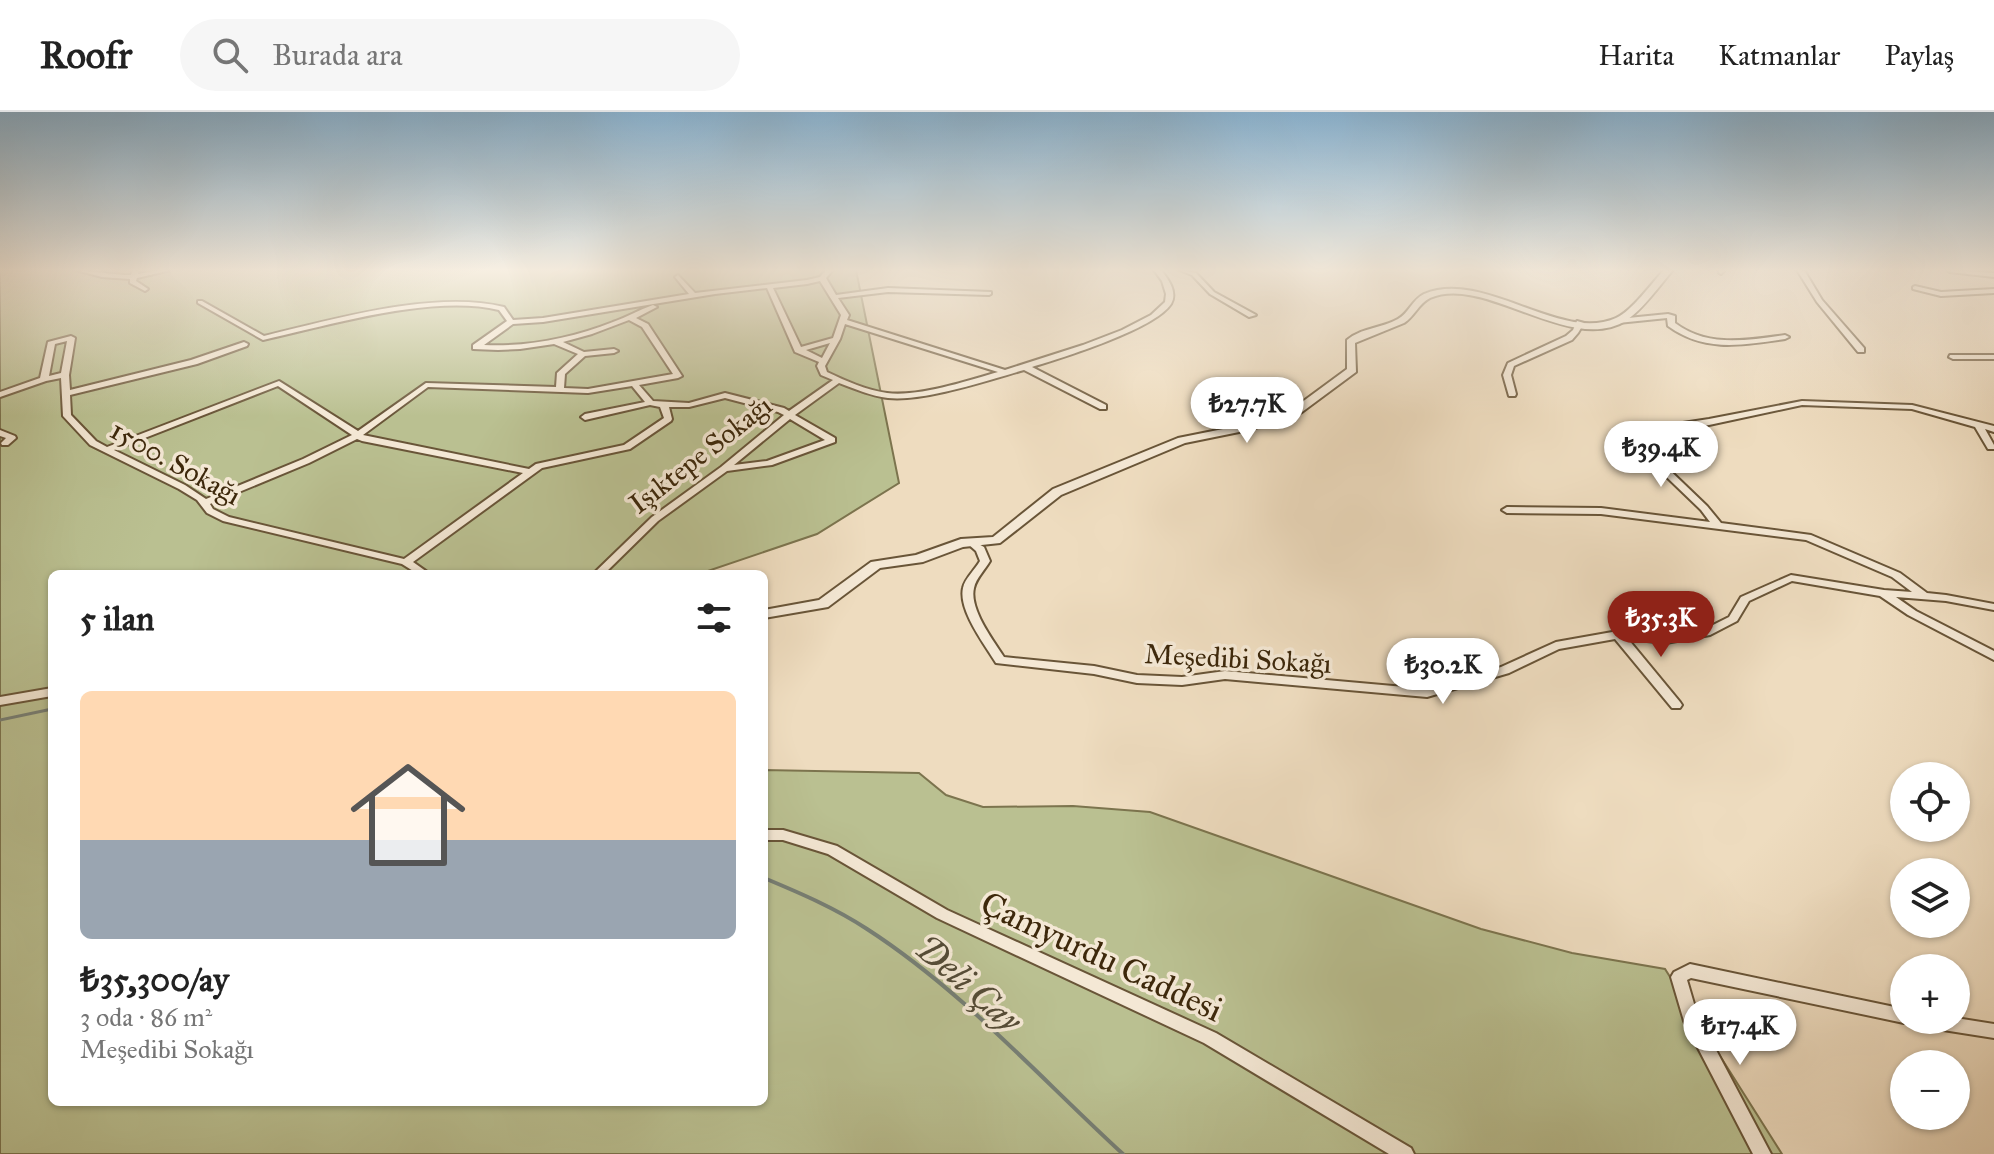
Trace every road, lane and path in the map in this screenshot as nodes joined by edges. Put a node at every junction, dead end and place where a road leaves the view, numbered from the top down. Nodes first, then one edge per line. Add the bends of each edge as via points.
1 (229, 319) edge
2 (345, 319) edge
3 (509, 319) edge
4 (552, 319) edge
5 (624, 319) edge
6 (632, 319) edge
7 (784, 319) edge
8 (1147, 319) edge
9 (1404, 319) edge
10 (1551, 319) edge
11 (1620, 319) edge
12 (1642, 319) edge
13 (1672, 319) edge
14 (1834, 319) edge
15 (843, 321) joint
16 (1618, 321) junction
17 (511, 322) junction
18 (1580, 323) junction
19 (1785, 337) dead end
20 (836, 339) junction
21 (557, 342) junction
22 (244, 344) dead end
23 (798, 350) junction
24 (1861, 350) dead end
25 (614, 351) dead end
26 (583, 354) junction
27 (1953, 357) dead end
28 (1994, 357) edge
29 (824, 362) junction
30 (1023, 366) junction
31 (1005, 372) junction
32 (65, 375) junction
33 (44, 379) junction
34 (838, 380) junction
35 (634, 384) junction
36 (560, 390) junction
37 (68, 393) junction
38 (1512, 394) dead end
39 (0, 395) edge
40 (650, 403) junction
41 (664, 406) junction
42 (1103, 407) dead end
43 (791, 414) junction
44 (585, 417) dead end
45 (1979, 426) junction
46 (1994, 429) edge
47 (0, 433) edge
48 (358, 435) junction
49 (5, 443) dead end
50 (1991, 447) dead end
51 (107, 450) junction
52 (724, 469) junction
53 (530, 472) junction
54 (204, 503) junction
55 (1507, 510) dead end
56 (1718, 526) junction
57 (973, 544) junction
58 (406, 562) junction
59 (419, 570) edge
60 (602, 570) edge
61 (1883, 593) junction
62 (1923, 595) junction
63 (1994, 607) edge
64 (768, 613) edge
65 (1618, 635) junction
66 (1994, 656) edge
67 (48, 693) edge
68 (0, 701) edge
69 (1676, 705) dead end
70 (768, 835) edge
71 (1890, 1013) edge
72 (1970, 1027) edge
73 (1994, 1031) edge
74 (1405, 1154) edge
75 (1762, 1154) edge

1 - 2 street via 263,338
3 - 17 street
4 - 17 street
5 - 21 street
6 - 35 street via 645,326 678,376
7 - 23 street
8 - 30 street via 1112,337
9 - 57 street via 1350,342 1352,370 1298,410 1245,428 1182,440 1057,492 1005,535
10 - 18 street
11 - 16 street
12 - 16 street
13 - 19 street via 1679,331 1717,343
14 - 24 street
15 - 20 street
15 - 31 street
16 - 18 street
17 - 21 street via 476,347
18 - 38 street via 1569,338 1511,365 1507,375
20 - 23 street
20 - 29 street
21 - 26 street
22 - 37 street
23 - 29 street
25 - 26 street
26 - 36 street via 561,373
27 - 28 street
29 - 34 street via 824,373
30 - 31 street
30 - 42 street
31 - 34 street via 894,396
32 - 33 street
32 - 33 street, 1500. Sokağı via 71,338 52,342
32 - 37 street, 1500. Sokağı
33 - 39 street
34 - 43 street, Işıktepe Sokağı
35 - 36 street
35 - 40 street
36 - 48 street via 426,385
37 - 51 street, 1500. Sokağı via 67,416
40 - 41 street
40 - 44 street
41 - 43 street via 725,395
41 - 53 street via 666,422 632,446
43 - 52 street, Işıktepe Sokağı
43 - 52 street via 832,440 769,463
45 - 46 street
45 - 50 street
45 - 56 street via 1912,407 1802,403 1627,434
47 - 49 street via 12,438
48 - 51 street via 279,383
48 - 53 street
48 - 54 street
51 - 54 street, 1500. Sokağı
52 - 60 street, Işıktepe Sokağı via 655,519
53 - 58 street
54 - 58 street, 1500. Sokağı via 226,519
55 - 56 street via 1601,511
56 - 62 street via 1821,541 1896,575
57 - 64 street via 876,565 823,604
57 - 65 street, Meşedibi Sokağı via 985,561 968,588 968,600 1000,660 1137,679 1182,681 1225,675 1427,693 1505,670 1556,646
58 - 59 street, 1500. Sokağı
61 - 62 street
61 - 65 street, Meşedibi Sokağı via 1791,578 1745,599 1733,619 1706,633 1666,639
61 - 66 street, Meşedibi Sokağı
62 - 63 street
65 - 69 street
67 - 68 street
70 - 74 street, Çamyurdu Caddesi via 832,850 942,914 1210,1038
71 - 75 street via 1690,971 1679,977 1690,1016
72 - 73 street

